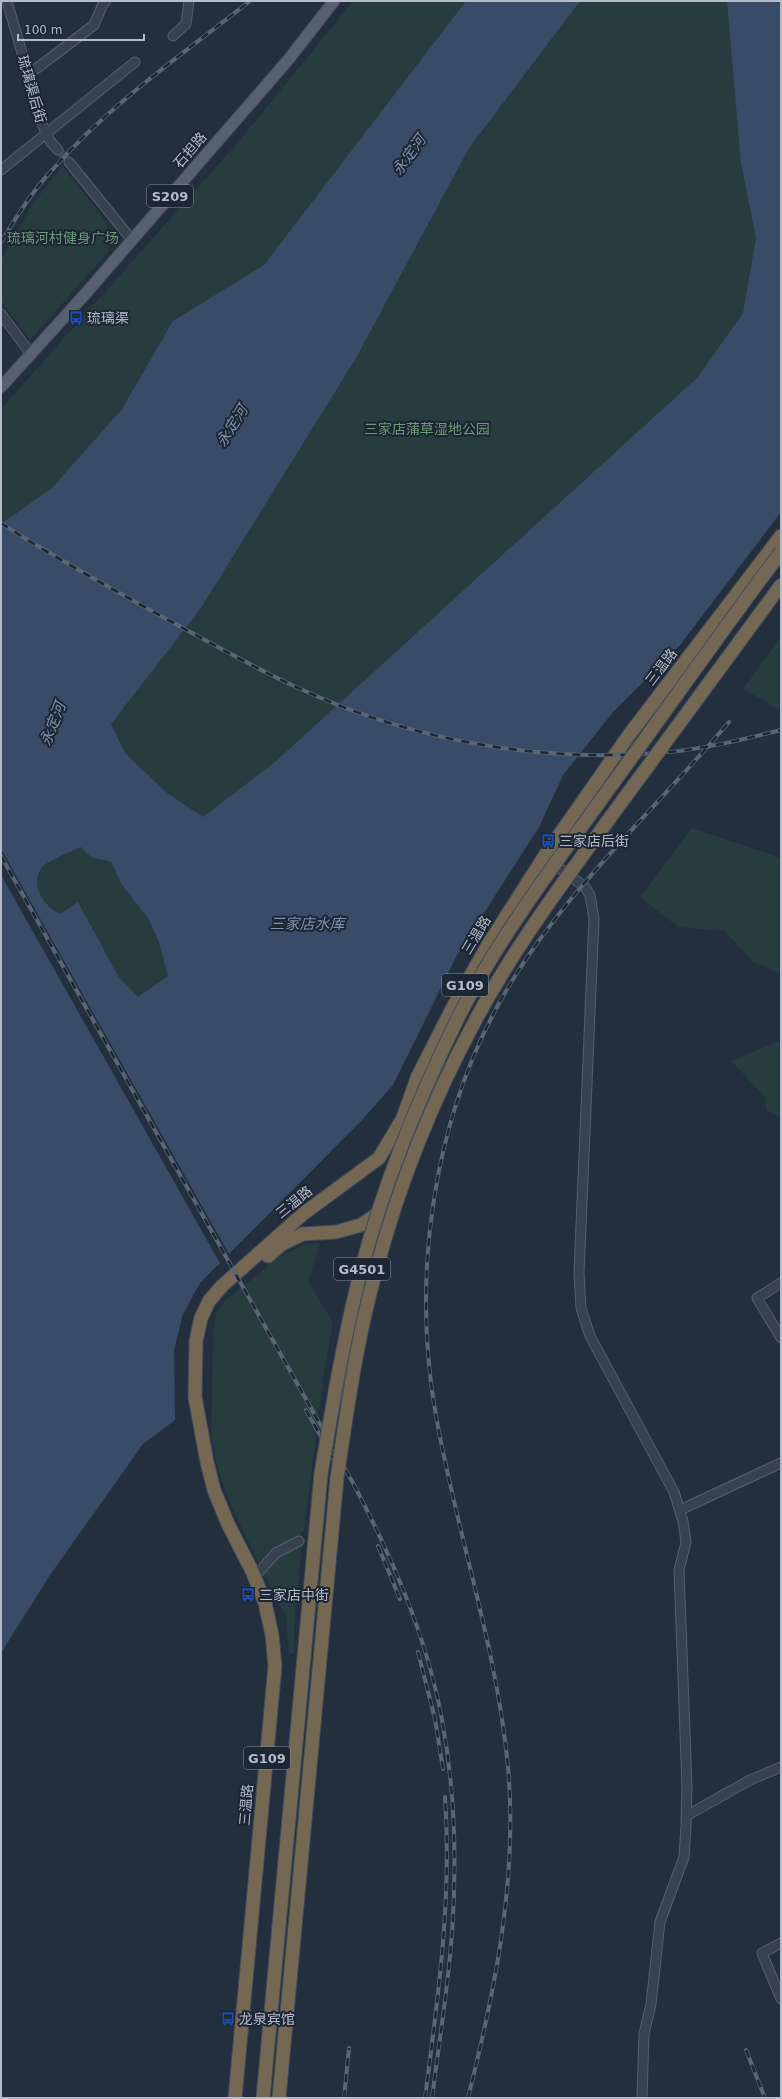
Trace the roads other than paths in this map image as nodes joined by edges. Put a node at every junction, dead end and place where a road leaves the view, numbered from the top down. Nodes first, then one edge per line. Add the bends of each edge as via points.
1 (7, 1) edge
2 (106, 1) edge
3 (188, 1) edge
4 (334, 1) edge
5 (173, 36) dead end
6 (135, 62) dead end
7 (28, 75) junction
8 (46, 133) junction
9 (58, 150) tunnel mouth
10 (69, 162) tunnel mouth
11 (1, 170) edge
12 (132, 240) junction
13 (1, 314) edge
14 (31, 354) junction
15 (1, 387) edge
16 (781, 536) edge
17 (781, 552) edge
18 (779, 589) edge
19 (544, 857) junction
20 (567, 873) junction
21 (506, 967) junction
22 (412, 1160) junction
23 (781, 1283) edge
24 (781, 1338) edge
25 (200, 1431) junction
26 (781, 1463) edge
27 (680, 1510) junction
28 (299, 1541) dead end
29 (255, 1576) junction
30 (781, 1767) edge
31 (686, 1816) junction
32 (781, 1943) edge
33 (781, 1999) edge
34 (235, 2098) edge
35 (263, 2098) edge
36 (279, 2098) edge
37 (642, 2098) edge

1 - 7 street, 琉璃渠后街
2 - 7 street via 94,25
3 - 5 street via 186,24
4 - 12 main road, 石担路 / S209 via 288,60
6 - 8 street
7 - 8 street, 琉璃渠后街
8 - 9 street, 琉璃渠后街
8 - 11 street
10 - 12 street
12 - 14 main road, 石担路 / S209
13 - 14 street
14 - 15 main road, 石担路 / S209
16 - 19 highway, 三温路 / G109 via 629,736
17 - 35 highway, G4501, bridge via 530,899 492,960 459,1015 426,1086 378,1211 359,1277 336,1382 321,1474
18 - 20 highway, 三温路 / G109
18 - 21 highway, bridge via 543,910
19 - 20 street
19 - 25 highway, 三温路 / G109 via 488,945 452,1009 417,1078 403,1118 379,1158 303,1214 222,1286 209,1301 201,1318 196,1341 195,1397
20 - 21 highway, 三温路 / G109
20 - 27 street via 585,887 590,895 595,948 579,1273 581,1308 590,1336 674,1492
21 - 22 highway, 三温路 / G109 via 474,1023 441,1090
22 - 25 highway, 三温路 / G109 via 400,1187 386,1208 361,1224 336,1232 303,1234 282,1244 214,1304 206,1320 203,1343
22 - 36 highway, G4501, bridge via 373,1280 351,1385 337,1478
23 - 24 street via 757,1298
25 - 29 highway, 三温路 / G109 via 214,1490
26 - 27 street
27 - 31 street via 686,1542 679,1570 679,1589
28 - 29 street via 276,1554
29 - 34 highway, 三温路 / G109 via 271,1628 275,1666
30 - 31 street via 750,1780
31 - 37 street via 684,1856 660,1922 651,2004 644,2034
32 - 33 street via 762,1953

